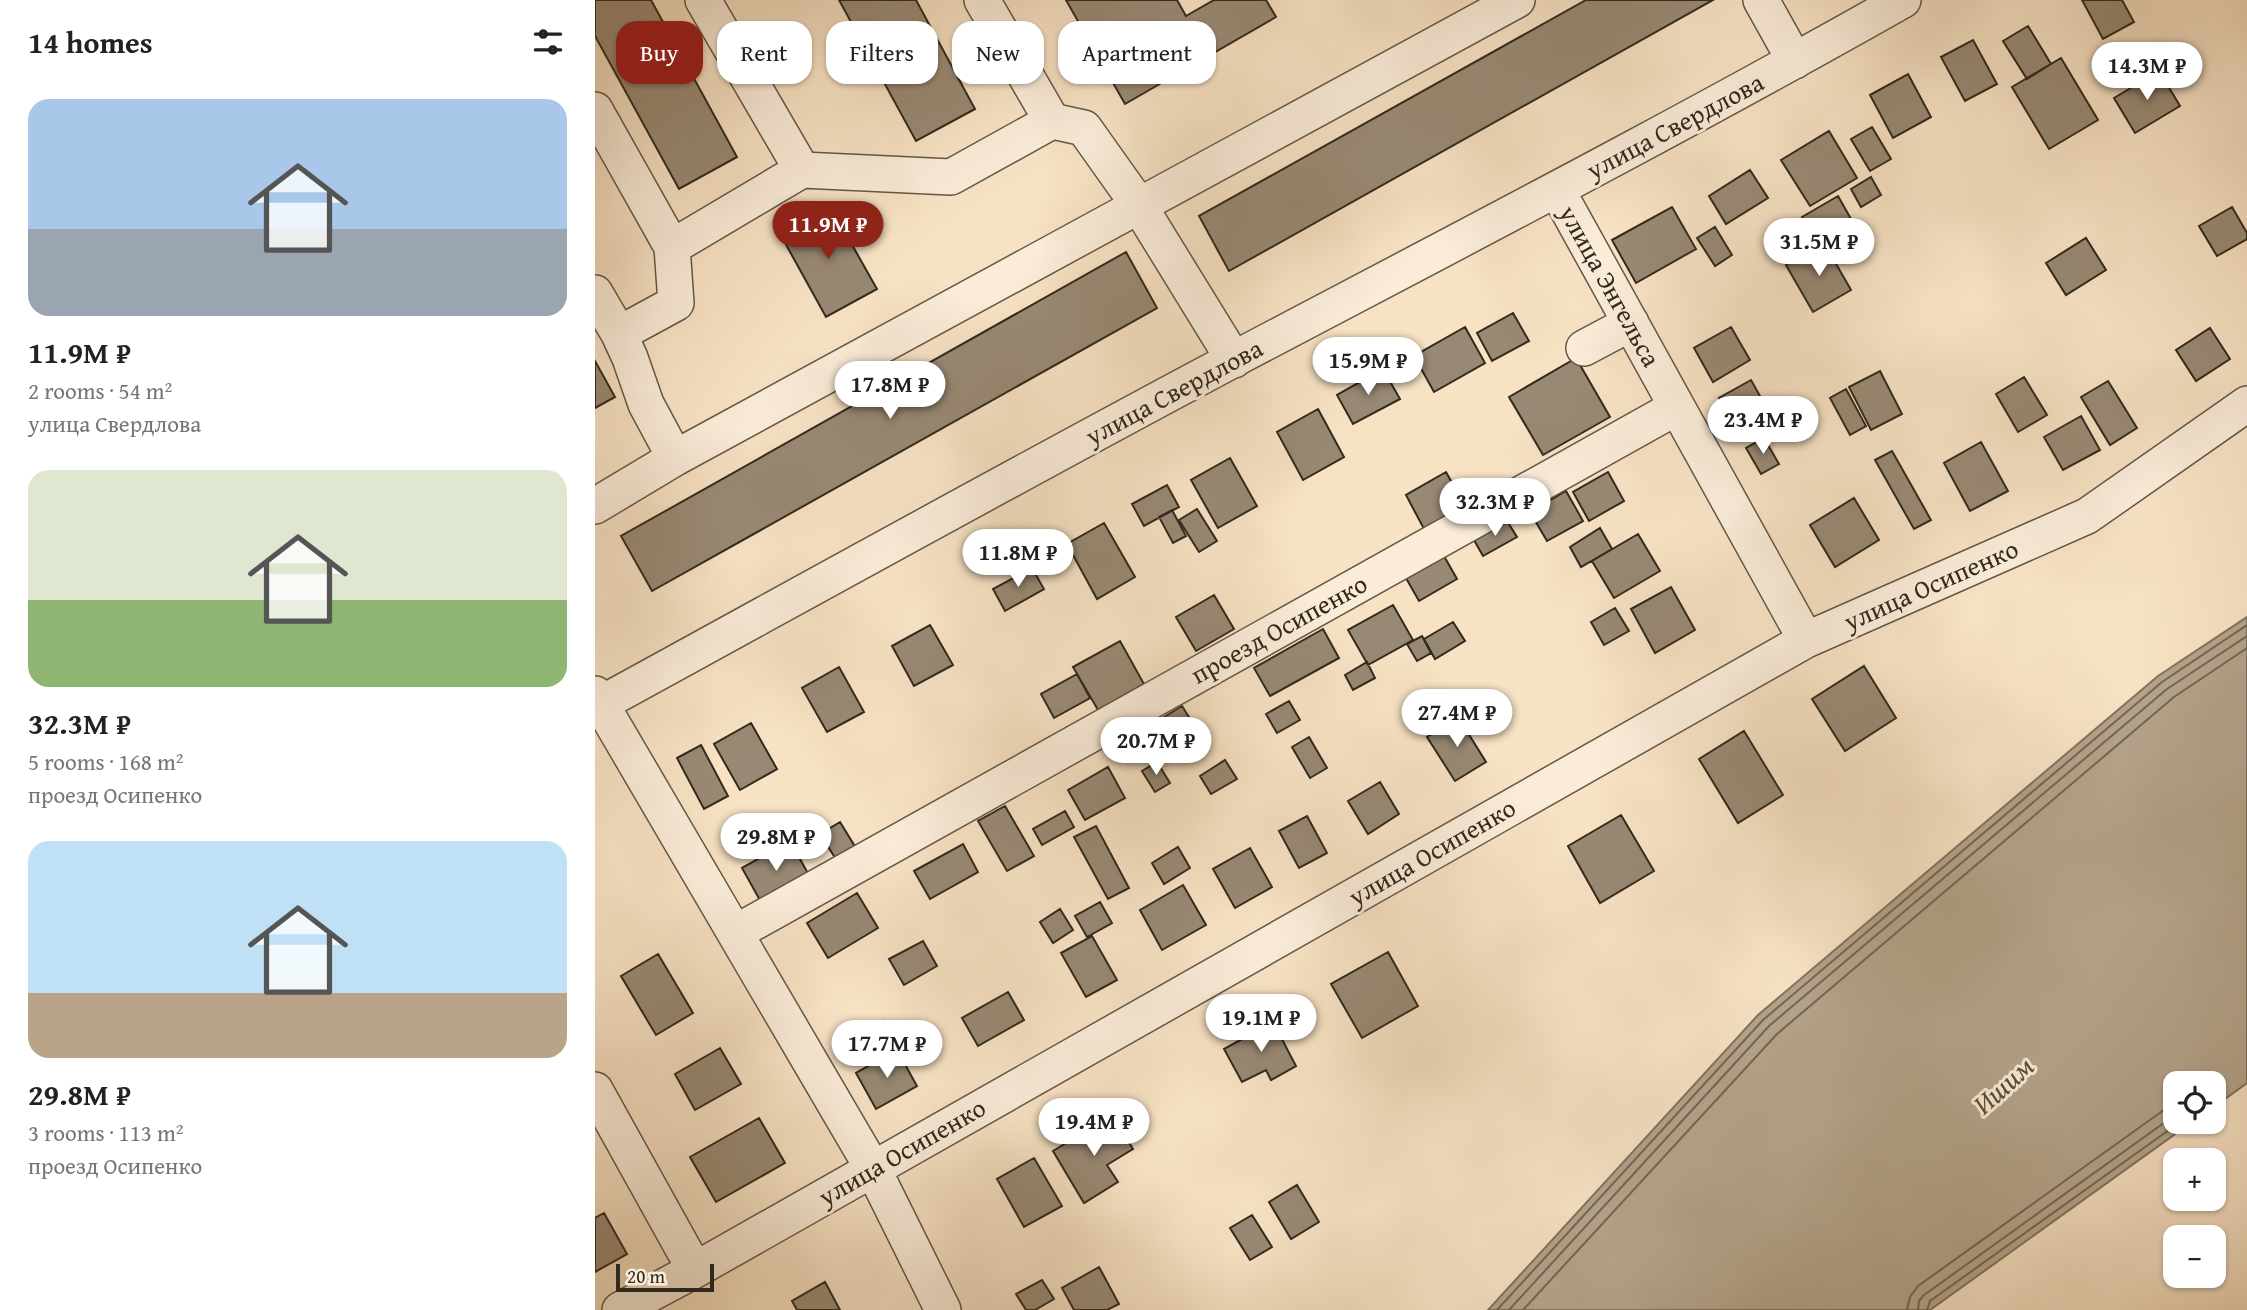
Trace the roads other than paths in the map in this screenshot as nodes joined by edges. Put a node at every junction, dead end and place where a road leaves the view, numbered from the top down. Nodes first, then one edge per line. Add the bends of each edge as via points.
1 (703, 0) edge
2 (982, 0) edge
3 (1517, 0) edge
4 (1761, 0) edge
5 (1903, 0) edge
6 (1795, 61) junction
7 (595, 110) edge
8 (1052, 121) junction
9 (802, 170) junction
10 (1557, 190) junction
11 (1138, 204) junction
12 (673, 247) junction
13 (595, 293) edge
14 (1631, 323) junction
15 (619, 334) junction
16 (1584, 348) dead end
17 (1234, 360) junction
18 (2247, 404) edge
19 (1677, 407) junction
20 (675, 458) junction
21 (595, 506) edge
22 (1806, 640) junction
23 (597, 702) edge
24 (735, 933) junction
25 (595, 1090) edge
26 (873, 1169) junction
27 (695, 1270) junction
28 (620, 1310) edge
29 (943, 1310) edge

1 - 9 street
2 - 8 street
3 - 11 street
4 - 6 street
5 - 6 street, улица Свердлова
6 - 10 street, улица Свердлова
7 - 12 street
8 - 9 street via 951,177
8 - 11 street via 1084,128
9 - 12 street
10 - 14 street, улица Энгельса
10 - 17 street, улица Свердлова
11 - 17 street
11 - 20 street
12 - 15 street via 676,303
13 - 15 street
14 - 16 street
14 - 19 street, улица Энгельса
15 - 20 street via 646,404
17 - 23 street, улица Свердлова
18 - 22 street, улица Осипенко via 2087,516
19 - 22 street, улица Энгельса
19 - 24 street, проезд Осипенко
20 - 21 street
22 - 26 street, улица Осипенко
23 - 24 street
24 - 26 street
25 - 27 street
26 - 27 street, улица Осипенко
26 - 29 street
27 - 28 street, улица Осипенко

